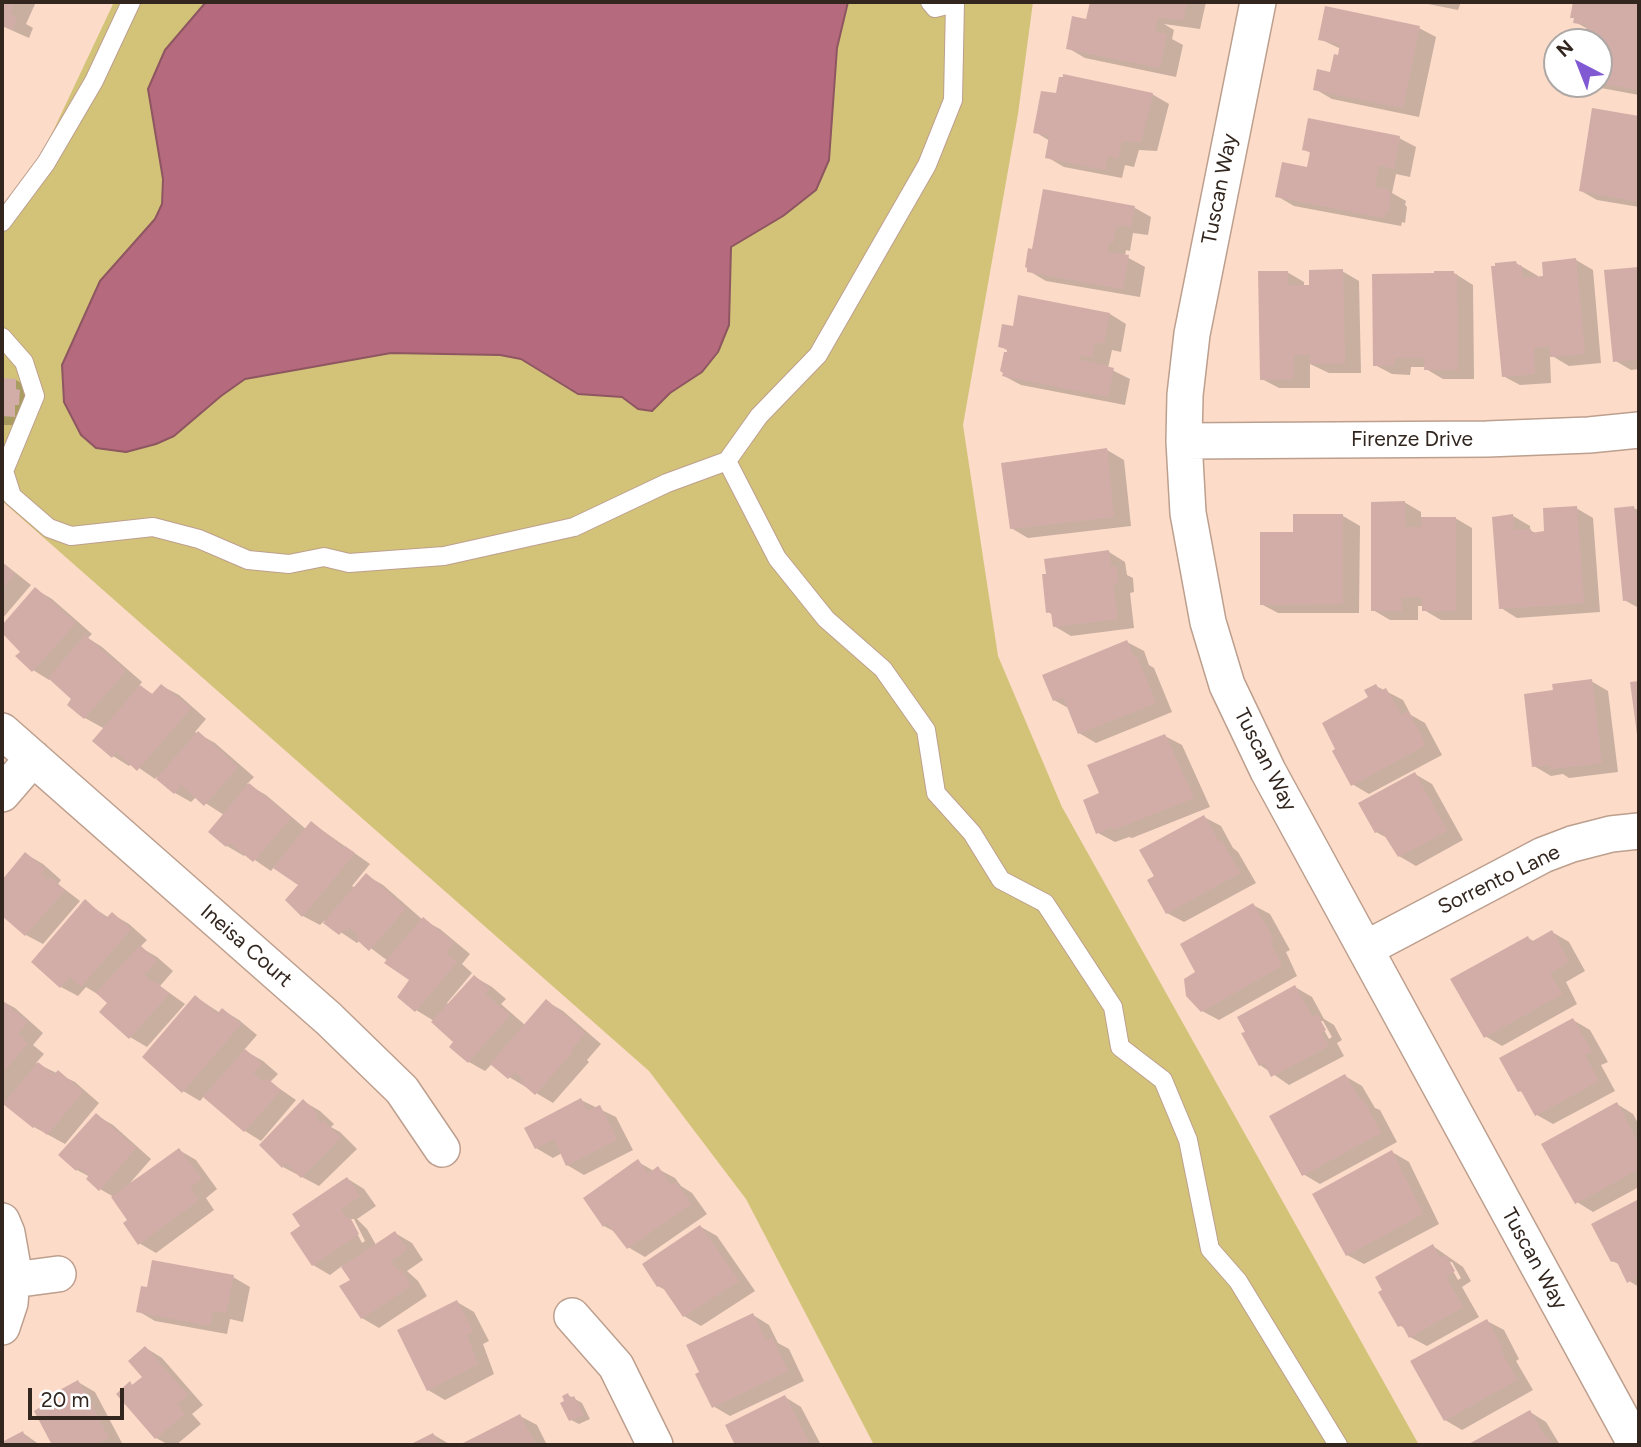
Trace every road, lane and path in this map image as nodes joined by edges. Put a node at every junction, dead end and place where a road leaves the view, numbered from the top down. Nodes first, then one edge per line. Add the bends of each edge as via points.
1 (131, 2) edge
2 (930, 2) edge
3 (1258, 2) edge
4 (955, 3) edge
5 (2, 222) edge
6 (2, 337) edge
7 (1639, 430) edge
8 (1184, 441) junction
9 (727, 461) junction
10 (2, 731) edge
11 (33, 758) junction
12 (2, 794) edge
13 (1639, 831) edge
14 (1365, 949) junction
15 (442, 1149) dead end
16 (2, 1221) edge
17 (58, 1274) dead end
18 (13, 1280) junction
19 (572, 1316) dead end
20 (2, 1326) edge
21 (655, 1445) edge
22 (1338, 1445) edge
23 (1636, 1445) edge

1 - 5 lane via 94,81 53,152
2 - 4 lane via 935,8
3 - 8 street, Tuscan Way via 1192,334
4 - 9 lane via 953,100 927,165 818,355 759,416
6 - 9 lane via 24,362 35,396 4,471 12,496 48,528 71,536 153,527 199,539 248,561 289,564 324,557 349,563 444,556 574,527 667,483
7 - 8 street, Firenze Drive via 1486,439
8 - 14 street, Tuscan Way via 1199,585 1227,685 1268,771
9 - 22 lane via 777,558 826,619 883,670 926,730 936,793 972,833 1001,880 1045,903 1113,1007 1120,1047 1163,1080 1188,1140 1209,1249 1238,1281
10 - 11 street, Ineisa Court
11 - 12 street
11 - 15 street, Ineisa Court via 329,1019 402,1090
13 - 14 street, Sorrento Lane via 1611,834 1544,855
14 - 23 street, Tuscan Way
16 - 18 street
17 - 18 street
18 - 20 street
19 - 21 street via 616,1366

